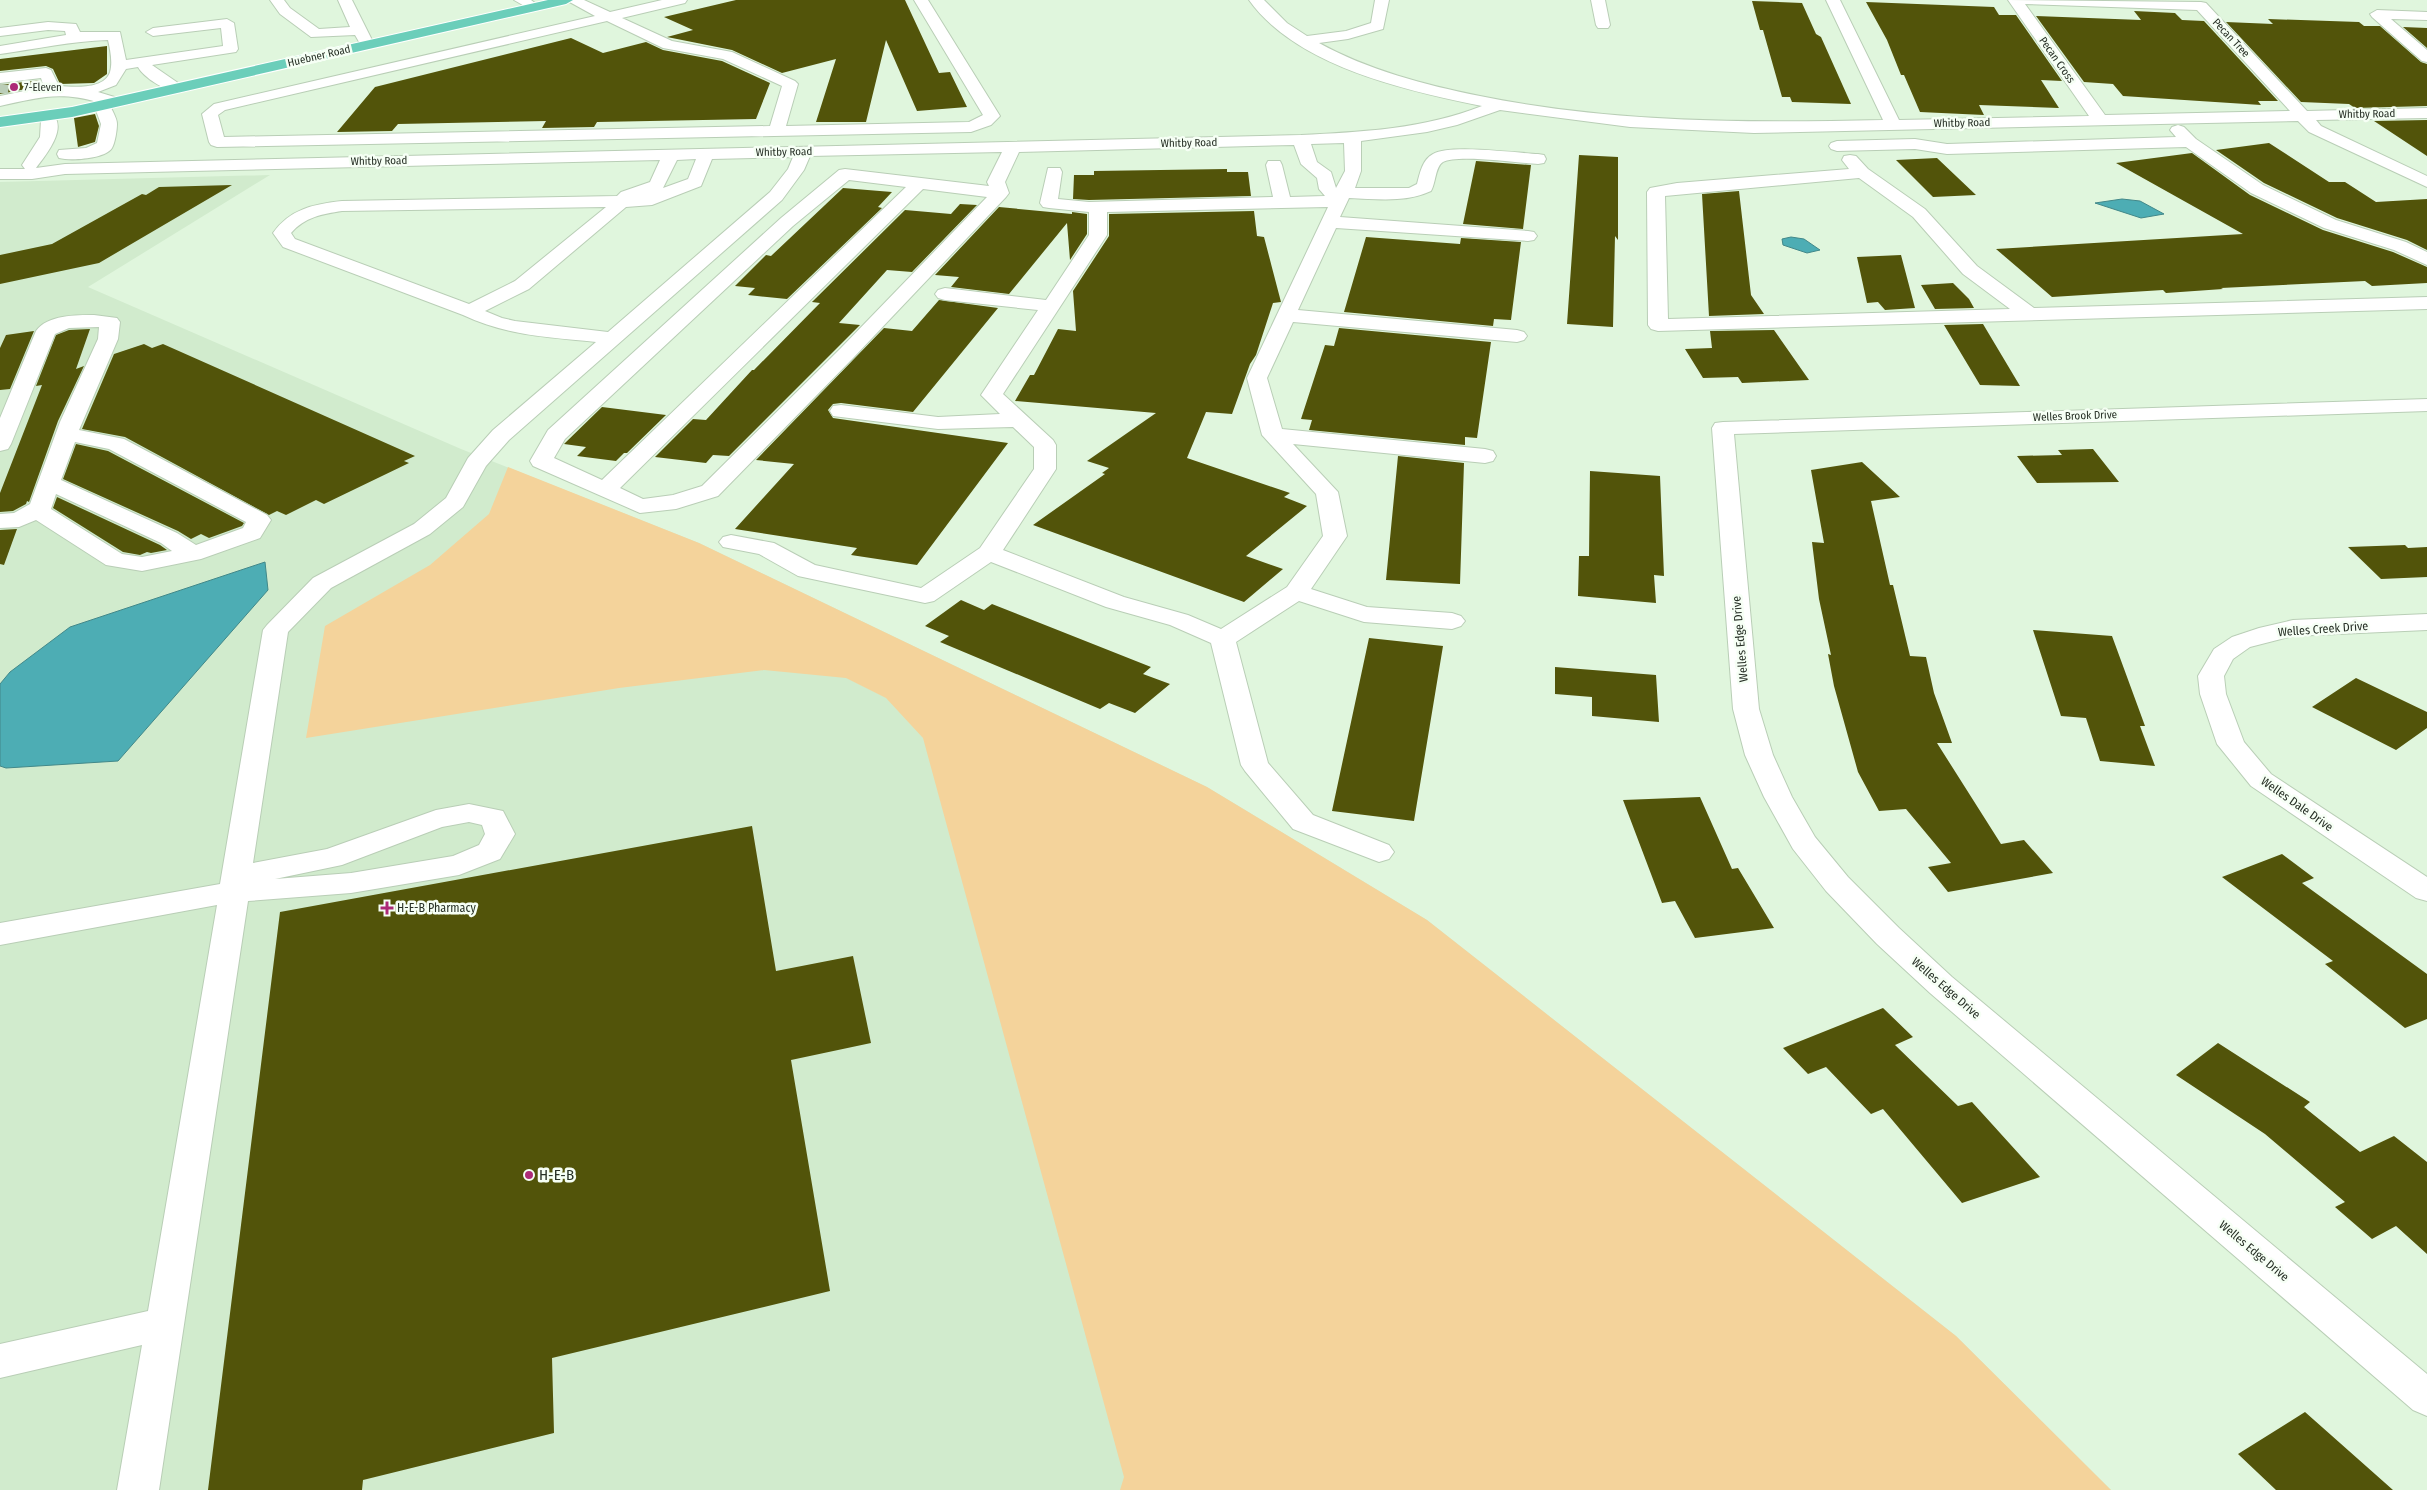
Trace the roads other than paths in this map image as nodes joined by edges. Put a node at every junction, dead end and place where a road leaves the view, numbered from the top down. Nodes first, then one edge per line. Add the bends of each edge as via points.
1 (277, 0) edge
2 (345, 0) edge
3 (566, 0) edge
4 (573, 0) edge
5 (680, 0) edge
6 (921, 0) edge
7 (1256, 0) edge
8 (1382, 0) edge
9 (1598, 0) edge
10 (1832, 0) edge
11 (2015, 0) edge
12 (2020, 0) edge
13 (527, 4) edge
14 (2427, 16) edge
15 (609, 17) junction
16 (1603, 25) dead end
17 (359, 30) junction
18 (0, 32) edge
19 (154, 32) dead end
20 (74, 37) junction
21 (1304, 41) junction
22 (368, 45) junction
23 (0, 50) edge
24 (2427, 58) edge
25 (143, 62) junction
26 (119, 66) junction
27 (1, 80) edge
28 (176, 88) junction
29 (53, 90) junction
30 (80, 92) junction
31 (0, 101) edge
32 (108, 104) junction
33 (1499, 105) junction
34 (72, 112) junction
35 (2427, 113) edge
36 (2302, 116) junction
37 (2166, 119) junction
38 (49, 120) junction
39 (2100, 120) junction
40 (0, 122) edge
41 (1893, 125) junction
42 (1819, 127) junction
43 (869, 128) junction
44 (777, 130) junction
45 (0, 136) edge
46 (1352, 138) junction
47 (1302, 140) junction
48 (2190, 142) junction
49 (1837, 146) junction
50 (1013, 147) junction
51 (864, 150) junction
52 (803, 152) junction
53 (706, 154) junction
54 (671, 155) junction
55 (33, 160) junction
56 (1538, 160) dead end
57 (0, 165) edge
58 (1274, 165) dead end
59 (65, 169) junction
60 (1354, 169) junction
61 (1316, 170) junction
62 (1054, 172) dead end
63 (1862, 173) junction
64 (0, 174) edge
65 (2427, 182) edge
66 (919, 183) junction
67 (657, 185) junction
68 (678, 190) junction
69 (1000, 193) junction
70 (1339, 196) junction
71 (620, 203) junction
72 (1283, 203) junction
73 (1098, 207) junction
74 (1330, 222) junction
75 (1528, 236) dead end
76 (2427, 259) edge
77 (945, 294) dead end
78 (2427, 303) edge
79 (1051, 306) junction
80 (470, 311) junction
81 (1286, 315) junction
82 (2030, 315) junction
83 (1517, 336) dead end
84 (612, 338) junction
85 (2427, 405) edge
86 (841, 411) dead end
87 (1019, 420) junction
88 (1723, 428) joint
89 (67, 434) junction
90 (1273, 435) junction
91 (0, 444) edge
92 (1485, 456) dead end
93 (50, 483) junction
94 (605, 490) junction
95 (36, 510) junction
96 (0, 521) edge
97 (731, 542) dead end
98 (989, 552) junction
99 (192, 554) junction
100 (1296, 592) junction
101 (1452, 621) dead end
102 (2427, 622) edge
103 (1223, 639) junction
104 (2223, 654) joint
105 (1379, 852) dead end
106 (235, 884) junction
107 (2427, 891) edge
108 (0, 934) edge
109 (165, 1323) junction
110 (0, 1361) edge
111 (2427, 1398) edge
112 (138, 1490) edge

1 - 17 street via 285,11 316,34
2 - 17 street
3 - 13 main road, Huebner Road
4 - 15 street
5 - 15 street
6 - 43 street via 992,116 971,127
7 - 21 street, Whitby Road via 1274,20
8 - 21 street via 1378,26 1348,35
9 - 16 street
10 - 41 street
11 - 39 street, Pecan Cross
12 - 36 street, Pecan Tree via 2201,6
13 - 22 main road, Huebner Road
14 - 24 street via 2377,14
15 - 44 street via 668,45 726,55 790,84
15 - 44 street via 220,107 210,114 217,142
17 - 22 street
18 - 20 street via 48,26 70,27
19 - 25 street via 227,22 232,49
20 - 23 street
20 - 26 street via 115,35
21 - 33 street, Whitby Road via 1367,71
22 - 28 main road, Huebner Road
25 - 26 street
25 - 28 street via 147,70
26 - 30 street via 114,81
27 - 29 street via 46,73
28 - 32 main road, Huebner Road
29 - 30 street
29 - 31 street
30 - 32 street
32 - 34 main road, Huebner Road
32 - 55 street via 109,124 104,146 82,154
33 - 42 street, Whitby Road via 1638,124
33 - 46 street, Whitby Road via 1440,126
34 - 38 main road, Huebner Road
34 - 40 main road, Huebner Road
35 - 36 street, Whitby Road
36 - 37 street, Whitby Road
36 - 65 street, Pecan Tree via 2315,129
37 - 39 street, Whitby Road
37 - 48 street
38 - 45 main road, Huebner Road
38 - 55 street via 48,137
39 - 41 street, Whitby Road
41 - 42 street, Whitby Road
42 - 49 street
43 - 44 street
43 - 51 street
46 - 47 street, Whitby Road
46 - 60 street
47 - 50 street, Whitby Road
47 - 61 street via 1309,164
48 - 49 street via 1947,149 1915,144
48 - 76 street via 2257,189 2330,224 2400,246
49 - 63 street
50 - 51 street, Whitby Road
50 - 69 street via 996,182
51 - 52 street, Whitby Road
52 - 53 street, Whitby Road
52 - 84 street via 796,170 776,196
53 - 54 street, Whitby Road
53 - 68 street via 695,182
54 - 59 street, Whitby Road
54 - 67 street
55 - 57 street, Whitby Road
55 - 59 street, Whitby Road
56 - 70 street via 1468,154 1439,157 1431,165 1425,187 1412,193
58 - 72 street
59 - 64 street, Whitby Road
60 - 61 street
60 - 70 street
61 - 70 street via 1325,176 1328,189
62 - 73 street via 1049,204
63 - 82 street via 1919,213 1970,270
63 - 82 street via 1656,192 1658,325
66 - 69 street
66 - 94 street
66 - 94 street via 845,174 787,222 556,435 541,461
67 - 68 street
67 - 71 street via 627,196
68 - 71 street via 646,201
69 - 94 street via 710,491 676,502 640,506
70 - 72 street
70 - 74 street
71 - 80 street via 522,285
71 - 80 street via 342,206 313,210 291,221 282,233 289,243
72 - 73 street
73 - 79 street via 1098,235
74 - 75 street
74 - 81 street
77 - 79 street
78 - 82 street
79 - 87 street via 992,396
80 - 84 street via 496,323 515,327
81 - 83 street
81 - 90 street via 1257,378
84 - 106 street via 501,435 476,463 455,502 422,529 322,583 276,630
85 - 88 street, Welles Brook Drive
86 - 87 street via 938,423
87 - 98 street via 1046,445 1046,469
88 - 111 street, Welles Edge Drive via 1746,709 1759,754 1778,797 1804,842 1888,936 1942,985
89 - 91 street via 108,339 110,322 58,323 46,331
89 - 93 street
89 - 99 street via 116,444 259,520 252,533
90 - 92 street
90 - 100 street via 1328,492 1335,536
93 - 95 street via 40,508
93 - 99 street via 169,538
95 - 96 street via 19,520
95 - 99 street via 115,560 142,564
97 - 98 street via 766,548 807,572 926,596
98 - 103 street via 1115,602 1179,620
100 - 101 street via 1364,614
100 - 103 street
102 - 104 street, Welles Creek Drive via 2294,628 2241,642
103 - 105 street via 1256,765 1303,822
104 - 107 street, Welles Dale Drive via 2210,676 2213,694 2231,744 2261,780
106 - 106 street via 332,858 436,819 469,813 494,818 500,834 490,852 459,865 351,883
106 - 108 street
106 - 109 street
109 - 110 street
109 - 112 street

